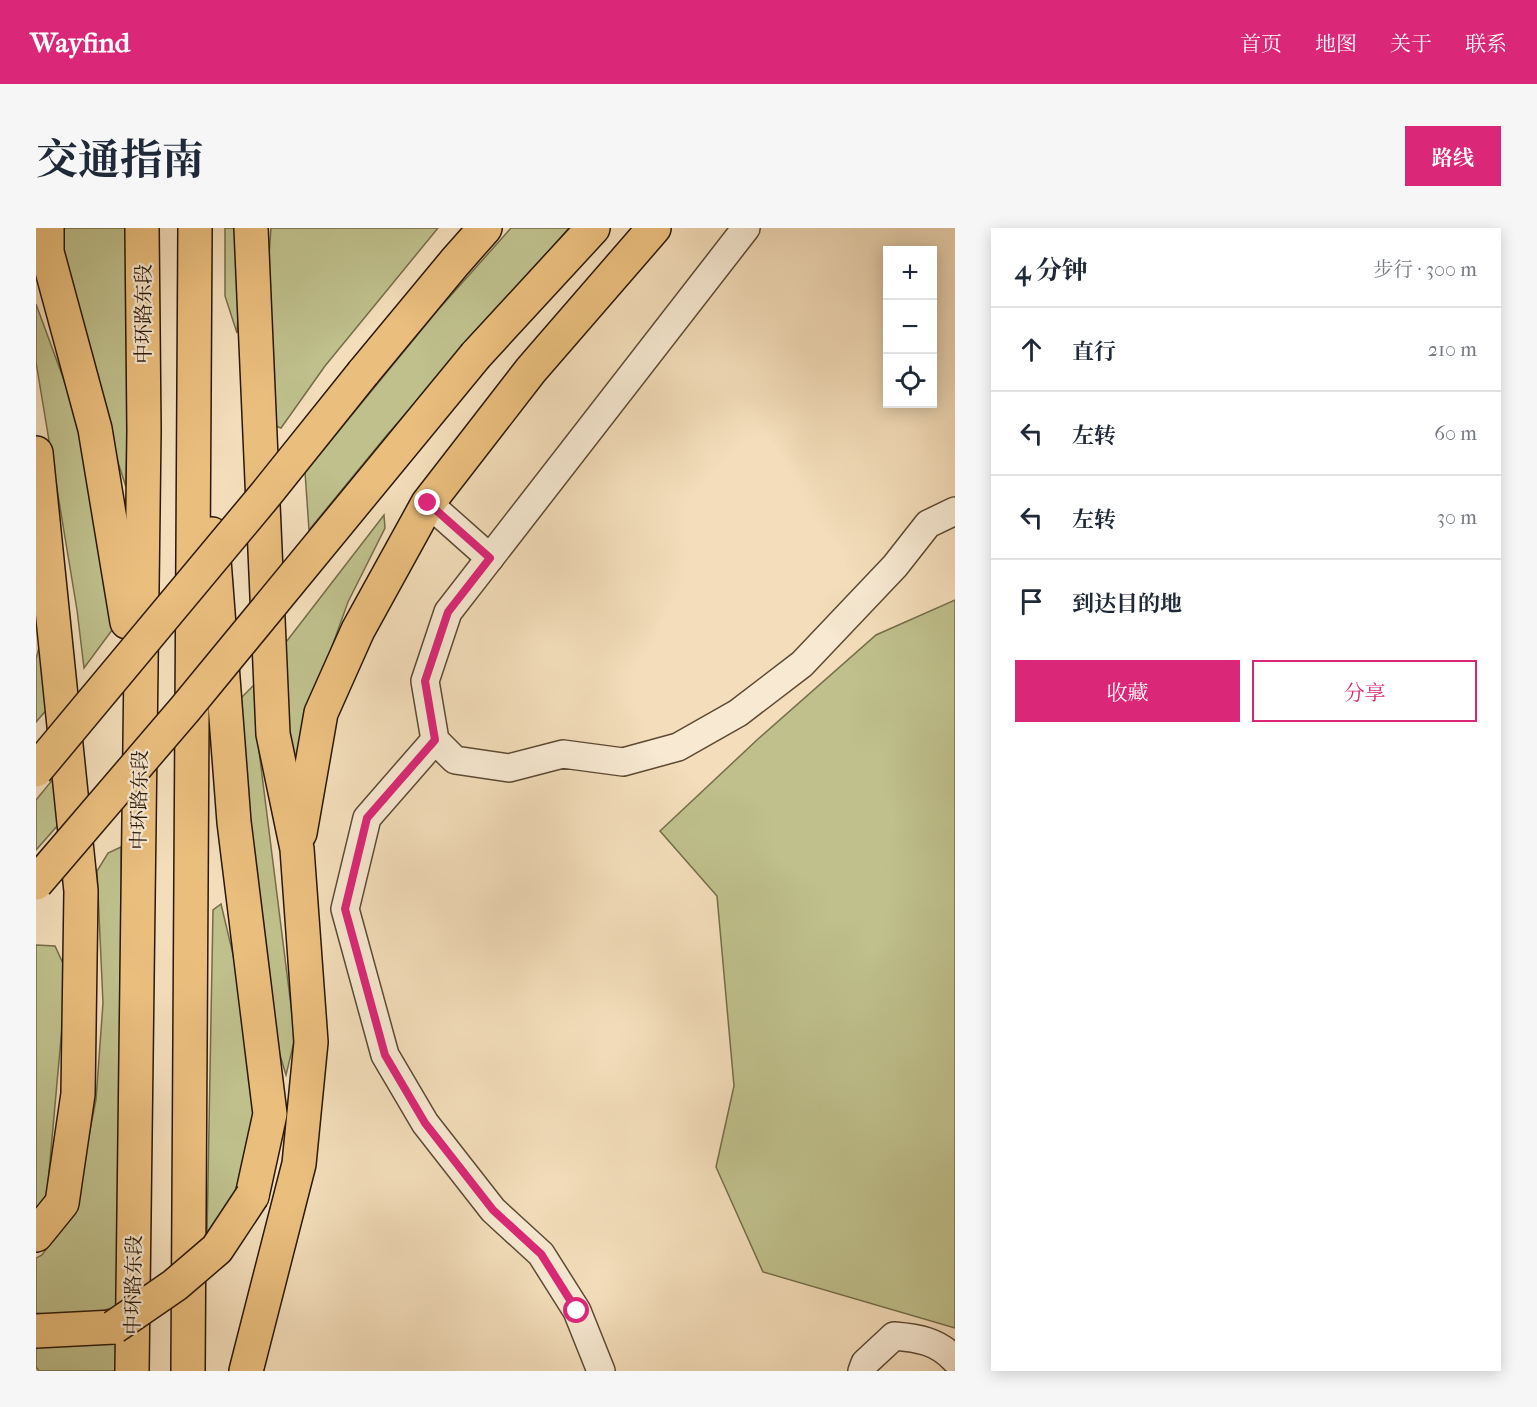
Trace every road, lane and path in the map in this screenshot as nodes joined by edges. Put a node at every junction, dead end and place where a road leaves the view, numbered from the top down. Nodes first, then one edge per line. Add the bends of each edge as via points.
1 (47, 228) edge
2 (142, 228) edge
3 (195, 228) edge
4 (252, 228) edge
5 (463, 228) edge
6 (485, 228) edge
7 (593, 228) edge
8 (654, 228) edge
9 (746, 228) edge
10 (455, 262) junction
11 (194, 290) junction
12 (37, 471) edge
13 (428, 503) junction
14 (955, 511) edge
15 (490, 558) junction
16 (141, 691) junction
17 (441, 747) junction
18 (36, 770) edge
19 (297, 849) junction
20 (36, 883) edge
21 (36, 1235) edge
22 (36, 1331) edge
23 (955, 1360) edge
24 (132, 1371) edge
25 (188, 1371) edge
26 (246, 1371) edge
27 (601, 1371) edge
28 (617, 1371) edge
29 (862, 1371) edge

1 - 16 highway via 47,252 95,429
2 - 16 highway, 中环路东段
3 - 11 highway
4 - 19 highway via 273,734
5 - 10 highway
6 - 10 highway
7 - 20 highway, bridge via 476,355 185,709
8 - 13 highway via 531,370
9 - 15 street
10 - 18 highway, bridge
11 - 22 highway, bridge via 234,822 270,1114 252,1196 217,1249 175,1285 114,1328
11 - 25 highway
12 - 21 highway via 81,891 78,1094 62,1203
13 - 15 street
13 - 19 highway via 358,630 321,713
14 - 17 street via 928,524 895,566 802,664 738,713 678,747 623,762 563,754 509,768 455,760
15 - 17 street via 448,612 425,681
16 - 24 highway, 中环路东段
17 - 27 street via 367,818 345,909 385,1055 425,1123 493,1210 541,1254 577,1311
17 - 28 street via 382,824 358,902 393,1040 444,1123 500,1192 549,1239 585,1289
19 - 26 highway via 311,1042 299,1164
23 - 29 street via 947,1351 919,1338 894,1336 865,1363

